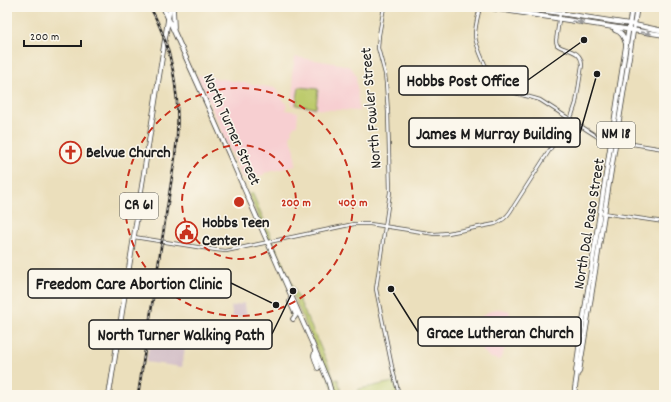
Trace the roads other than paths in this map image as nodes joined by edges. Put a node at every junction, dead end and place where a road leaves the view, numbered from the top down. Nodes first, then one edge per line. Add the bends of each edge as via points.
1 (163, 7) edge
2 (171, 7) edge
3 (384, 7) edge
4 (480, 7) edge
5 (484, 7) edge
6 (520, 7) edge
7 (632, 7) edge
8 (637, 7) edge
9 (560, 13) junction
10 (168, 17) junction
11 (559, 19) junction
12 (598, 19) junction
13 (596, 25) junction
14 (632, 25) junction
15 (611, 28) junction
16 (631, 30) junction
17 (664, 31) edge
18 (175, 32) junction
19 (166, 34) junction
20 (664, 35) edge
21 (626, 46) junction
22 (570, 119) junction
23 (613, 132) junction
24 (599, 138) junction
25 (613, 141) junction
26 (664, 149) edge
27 (602, 212) junction
28 (664, 222) edge
29 (386, 227) junction
30 (134, 237) junction
31 (267, 242) junction
32 (291, 297) junction
33 (293, 319) dead end
34 (315, 352) junction
35 (318, 368) dead end
36 (109, 395) edge
37 (332, 395) edge
38 (399, 395) edge
39 (574, 395) edge

1 - 10 main road, North Turner Street
2 - 10 main road, CR 61
2 - 18 main road
3 - 29 street, North Fowler Street via 378,48 385,78 388,126 390,192
4 - 22 street via 476,39 490,75 506,89 540,100
5 - 11 main road
6 - 9 main road
7 - 14 main road, North Dal Paso Street
8 - 14 main road, North Dal Paso Street
9 - 11 street
9 - 12 main road
10 - 18 main road, North Turner Street
10 - 19 main road, CR 61
11 -> 13 main road
11 - 22 street via 557,45 578,54 582,61 576,107
12 - 13 main road
12 - 14 main road
13 - 15 main road
14 - 16 main road, North Dal Paso Street
14 - 17 main road
15 - 16 main road
15 - 21 main road via 622,34
16 -> 20 main road
16 - 21 main road, North Dal Paso Street / NM 18
16 - 25 main road, North Dal Paso Street / NM 18
18 - 19 main road
18 - 31 main road, North Turner Street
19 - 30 main road, CR 61
21 - 23 main road, North Dal Paso Street / NM 18
22 - 24 street
22 - 29 street via 507,216 500,222 448,233 429,234
23 - 24 street via 609,136
23 - 25 main road, North Dal Paso Street / NM 18
24 - 25 street
25 - 26 street
25 - 27 main road, North Dal Paso Street / NM 18
27 - 28 street
27 - 39 main road, North Dal Paso Street / NM 18
29 - 31 street via 354,224
29 - 38 street, North Fowler Street via 376,289
30 - 31 street via 226,251
30 - 36 main road, CR 61
31 - 32 main road, North Turner Street
32 - 33 main road via 296,315
32 - 34 main road, North Turner Street
34 - 35 main road
34 - 37 main road, North Turner Street

